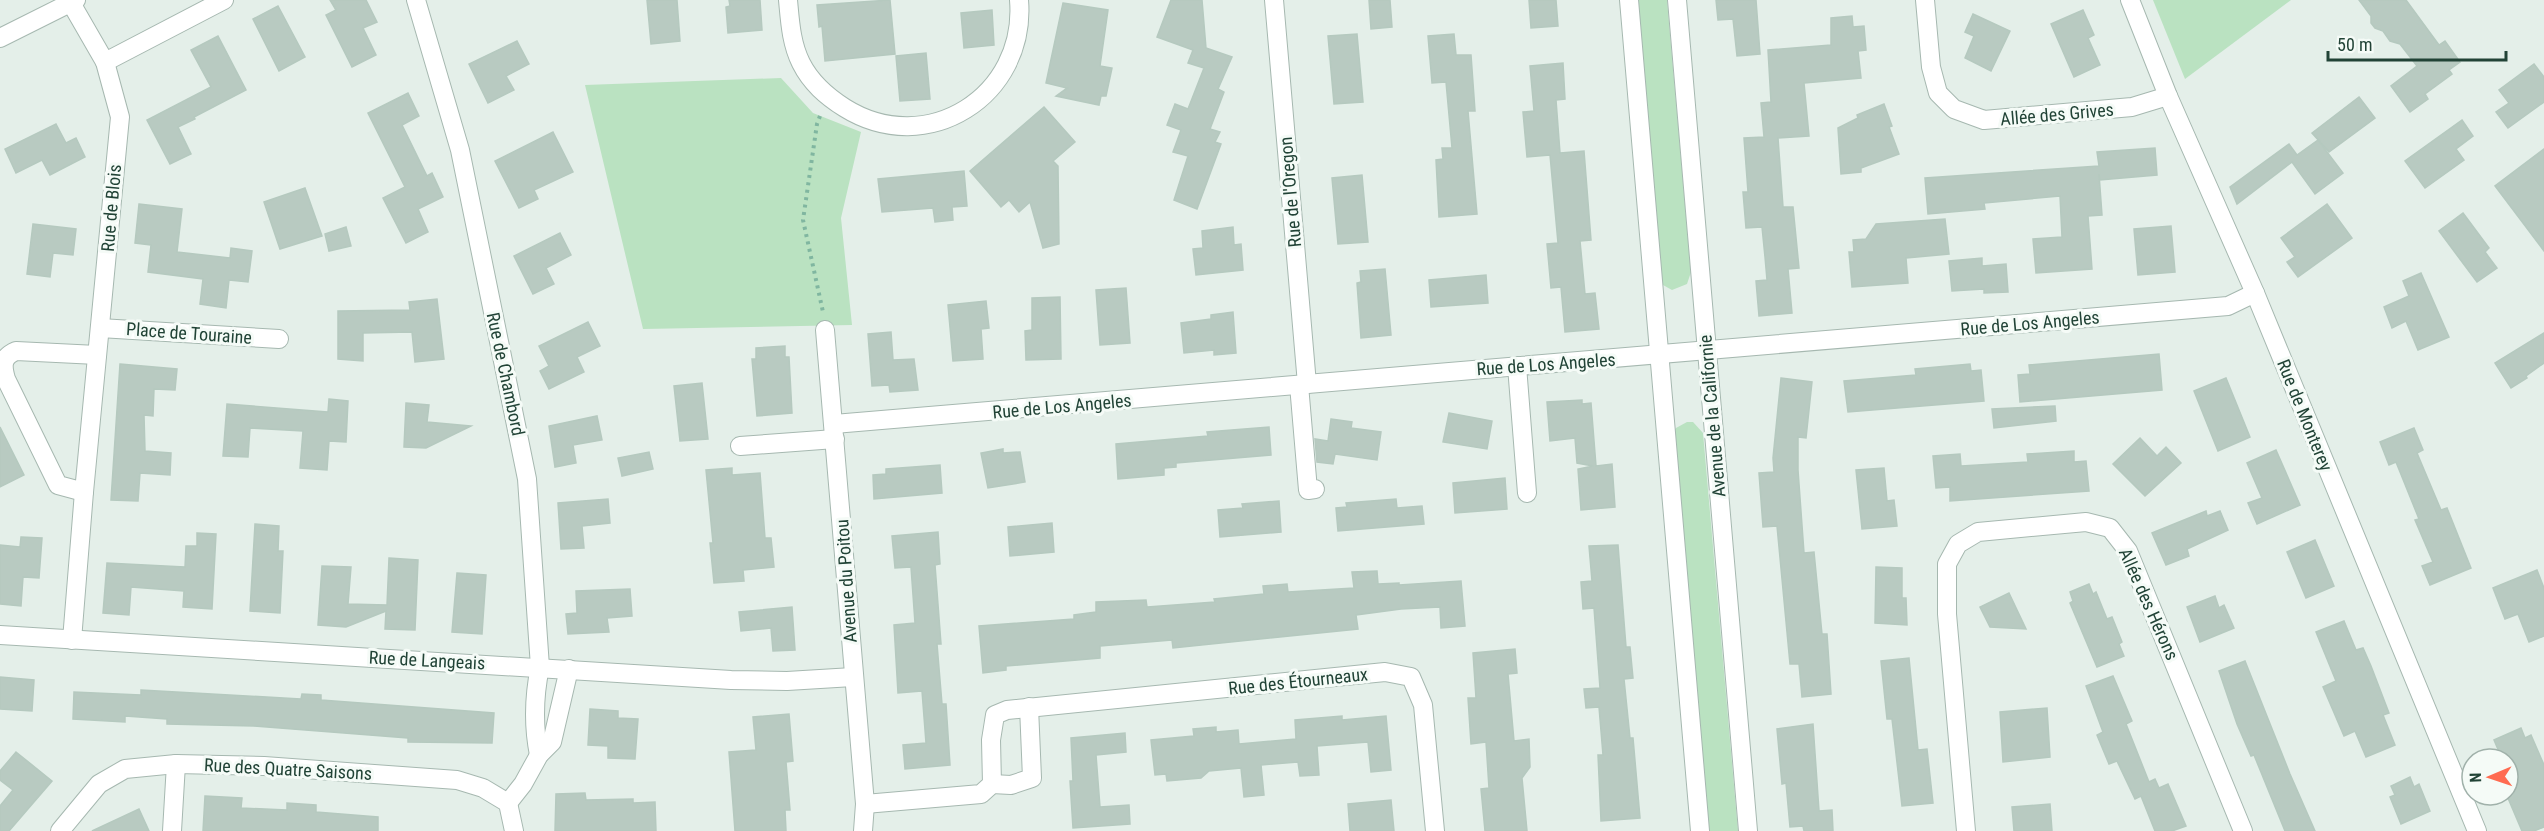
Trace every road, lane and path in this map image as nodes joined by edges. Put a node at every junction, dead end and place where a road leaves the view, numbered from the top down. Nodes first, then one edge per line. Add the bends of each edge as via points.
1 (225, 0) edge
2 (417, 0) edge
3 (788, 0) edge
4 (1019, 0) edge
5 (1274, 0) edge
6 (1629, 0) edge
7 (1677, 0) edge
8 (1925, 0) edge
9 (2130, 0) edge
10 (74, 1) edge
11 (0, 38) edge
12 (105, 62) junction
13 (2168, 96) junction
14 (828, 98) junction
15 (2255, 293) junction
16 (825, 324) joint
17 (100, 328) junction
18 (279, 339) dead end
19 (1706, 350) junction
20 (97, 355) junction
21 (1659, 356) junction
22 (1517, 366) junction
23 (1303, 384) junction
24 (835, 431) junction
25 (740, 446) dead end
26 (1315, 489) dead end
27 (84, 492) junction
28 (1527, 493) dead end
29 (0, 634) edge
30 (72, 640) junction
31 (540, 667) junction
32 (570, 669) junction
33 (853, 677) junction
34 (1029, 707) junction
35 (539, 754) junction
36 (177, 764) junction
37 (992, 784) junction
38 (508, 802) junction
39 (865, 804) junction
40 (60, 831) edge
41 (172, 831) edge
42 (514, 831) edge
43 (864, 831) edge
44 (1435, 831) edge
45 (1700, 831) edge
46 (1748, 831) edge
47 (1966, 831) edge
48 (2243, 831) edge
49 (2477, 831) edge

1 - 12 street
2 - 31 street, Rue de Chambord via 460,150 527,479
3 - 14 street via 794,46 812,80
4 - 14 street via 1018,38 1007,67 988,92 963,111 932,125 890,127 864,120
5 - 23 street, Rue de l'Oregon
6 - 21 street
7 - 19 street, Avenue de la Californie
8 - 13 street, Allée des Grives via 1931,67 1938,93 1954,109 1984,120 2132,107
9 - 13 street, Rue de Monterey
10 - 11 street
10 - 12 street, Rue de Blois
12 - 17 street, Rue de Blois via 120,117
13 - 15 street, Rue de Monterey
14 - 16 path via 817,124 803,220
15 - 19 street, Rue de Los Angeles via 2228,306
15 - 49 street, Rue de Monterey
16 - 24 street, Avenue du Poitou
17 - 18 street, Place de Touraine
17 - 20 street, Rue de Blois
19 - 21 street, Rue de Los Angeles
19 - 46 street, Avenue de la Californie
20 - 27 street, Rue de Blois
20 - 27 street via 16,351 4,359 3,368 58,485
21 - 22 street, Rue de Los Angeles
21 - 45 street
22 - 23 street, Rue de Los Angeles
22 - 28 street
23 - 24 street, Rue de Los Angeles
23 - 26 street, Rue de l'Oregon via 1308,490
24 - 25 street, Rue de Los Angeles
24 - 33 street, Avenue du Poitou
27 - 30 street, Rue de Blois
29 - 30 street, Rue de Langeais
30 - 31 street, Rue de Langeais
31 - 32 street, Rue de Langeais
31 - 35 street, Rue de Chambord via 535,694
32 - 33 street, Rue de Langeais via 731,680
32 - 35 street via 552,742
33 - 39 street, Avenue du Poitou
34 - 37 street, Rue des Étourneaux via 995,715
34 - 37 street via 1032,778 1011,785
34 - 44 street, Rue des Étourneaux via 1384,672 1411,677 1423,705
35 - 38 street
36 - 38 street, Rue des Quatre Saisons via 457,780
36 - 40 street, Rue des Quatre Saisons via 125,769 116,774 99,784
36 - 41 street
37 - 39 street via 981,794
38 - 42 street
39 - 43 street, Avenue du Poitou
47 - 48 street, Allée des Hérons via 1947,614 1947,564 1958,544 1978,531 2086,522 2110,528 2128,551

